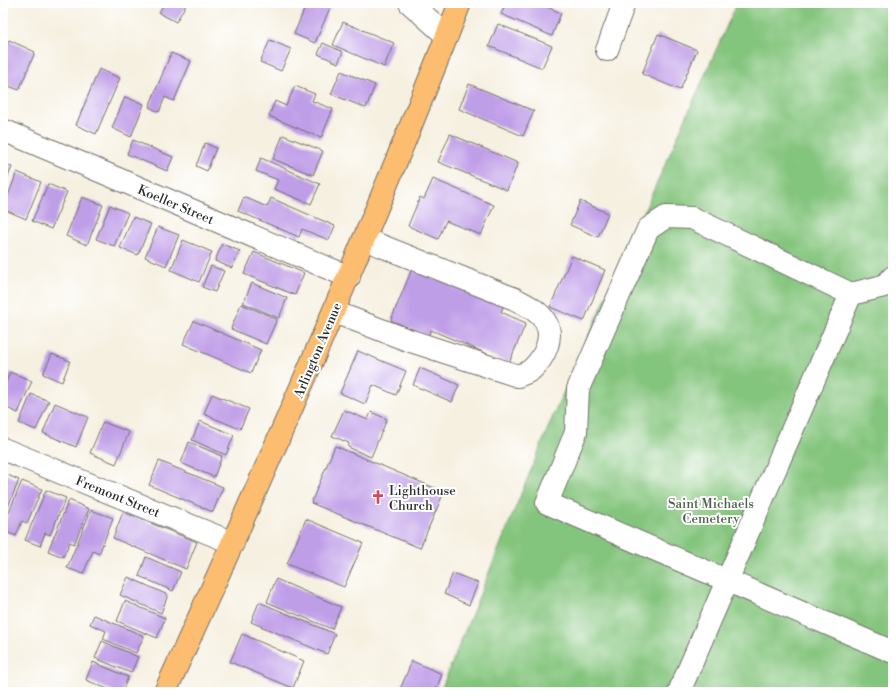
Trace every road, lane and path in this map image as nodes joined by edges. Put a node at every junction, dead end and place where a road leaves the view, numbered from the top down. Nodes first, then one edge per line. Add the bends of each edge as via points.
1 (410, 3) edge
2 (460, 3) edge
3 (624, 3) edge
4 (447, 36) junction
5 (607, 50) dead end
6 (3, 130) edge
7 (364, 238) junction
8 (349, 277) junction
9 (893, 277) edge
10 (851, 294) junction
11 (334, 312) junction
12 (3, 449) edge
13 (233, 543) junction
14 (726, 579) junction
15 (893, 652) edge
16 (165, 692) edge
17 (679, 692) edge

1 - 4 street
2 - 4 main road, Arlington Avenue
3 - 5 street
4 - 7 main road, Arlington Avenue
6 - 8 street, Koeller Street
7 - 8 main road, Arlington Avenue
7 - 11 street via 532,308 545,321 550,334 544,354 531,370 518,376 405,339
8 - 11 main road, Arlington Avenue
9 - 10 street via 884,286
10 - 14 street
10 - 14 street via 692,218 666,217 648,229 587,367 578,389 576,432 547,503
11 - 13 main road, Arlington Avenue
12 - 13 street, Fremont Street
13 - 16 main road, Arlington Avenue
14 - 15 street
14 - 17 street

